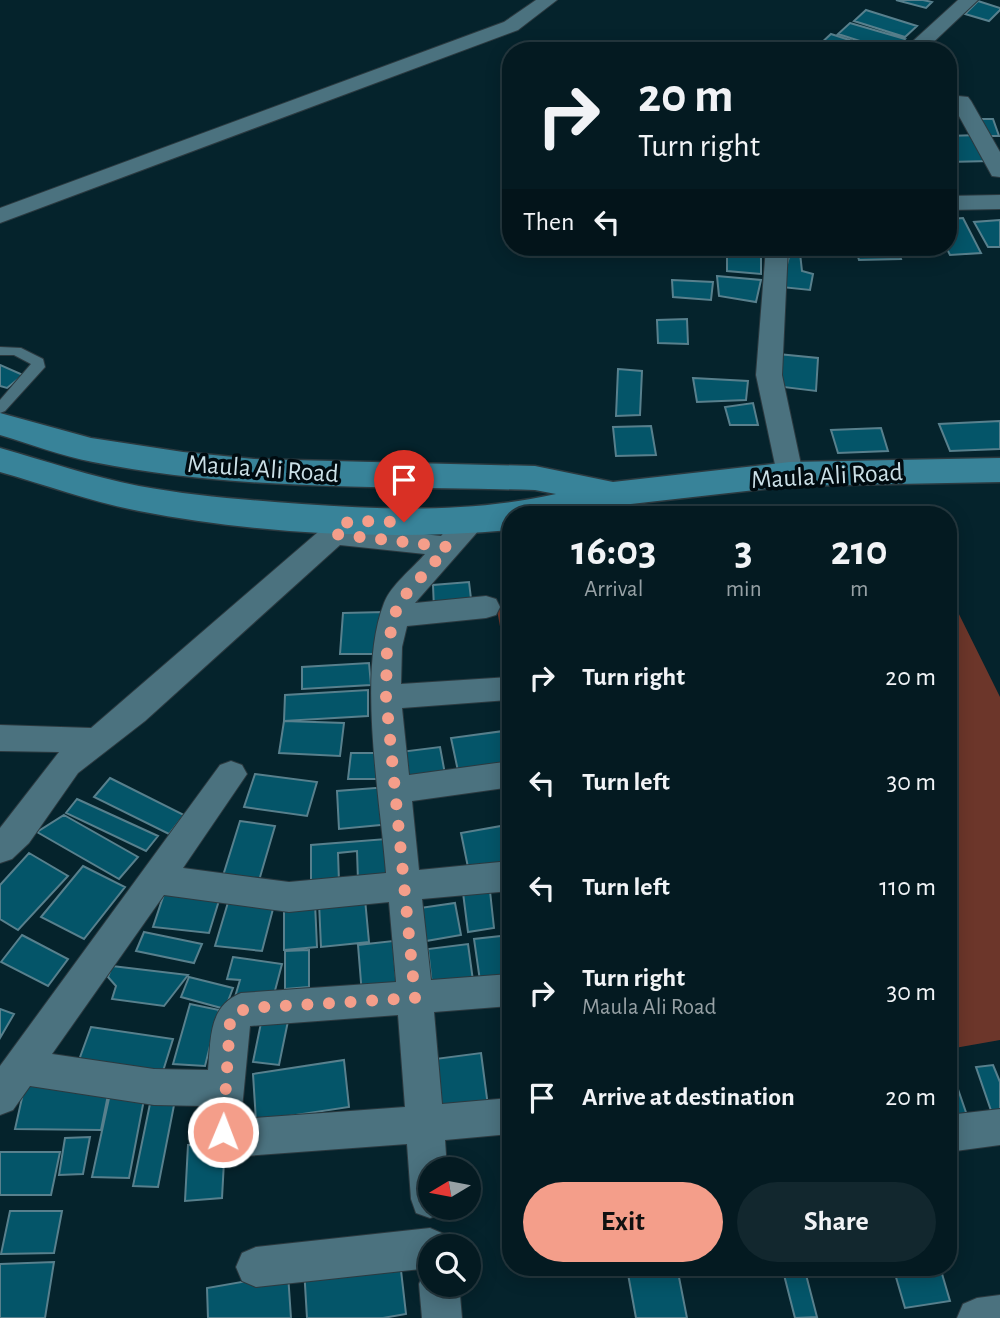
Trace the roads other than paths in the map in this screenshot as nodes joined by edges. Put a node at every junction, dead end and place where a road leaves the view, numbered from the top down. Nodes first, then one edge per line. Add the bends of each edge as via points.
1 (548, 0) edge
2 (969, 0) edge
3 (922, 42) edge
4 (957, 101) edge
5 (1000, 171) edge
6 (1000, 202) edge
7 (957, 203) edge
8 (0, 216) edge
9 (776, 256) edge
10 (0, 351) edge
11 (0, 408) edge
12 (0, 424) edge
13 (34, 434) junction
14 (6, 462) edge
15 (1000, 470) edge
16 (254, 471) junction
17 (790, 474) junction
18 (613, 494) junction
19 (560, 506) edge
20 (242, 512) junction
21 (502, 520) edge
22 (341, 528) junction
23 (459, 534) junction
24 (486, 607) dead end
25 (394, 616) junction
26 (502, 688) edge
27 (386, 697) junction
28 (0, 738) edge
29 (97, 741) junction
30 (231, 774) dead end
31 (502, 775) edge
32 (395, 790) junction
33 (0, 849) edge
34 (502, 877) edge
35 (155, 879) junction
36 (404, 886) junction
37 (502, 991) edge
38 (415, 998) junction
39 (22, 1067) junction
40 (225, 1088) junction
41 (0, 1097) edge
42 (502, 1117) edge
43 (424, 1124) junction
44 (1000, 1127) edge
45 (957, 1133) edge
46 (427, 1157) edge
47 (418, 1249) edge
48 (256, 1267) dead end
49 (440, 1297) edge
50 (1000, 1315) edge
51 (442, 1318) edge
52 (976, 1318) edge

1 - 8 street via 511,26
2 - 3 street
4 - 5 street
6 - 7 street
9 - 17 street via 769,375
10 - 11 lane via 16,351 38,362
12 - 13 main road, Maula Ali Road
13 - 14 main road
13 - 16 main road, Maula Ali Road via 91,450
14 - 20 main road, Maula Ali Road via 137,498
15 - 17 main road, Maula Ali Road
16 - 18 main road, Maula Ali Road via 535,478
16 - 20 main road
17 - 18 main road, Maula Ali Road
18 - 19 main road, Maula Ali Road
20 - 22 main road, Maula Ali Road
21 - 23 main road, Maula Ali Road
22 - 23 main road, Maula Ali Road
22 - 29 street
23 - 25 street via 398,603
24 - 25 street
25 - 27 street via 387,647
26 - 27 street
27 - 32 street
28 - 29 street
29 - 33 street via 68,764
30 - 35 street
31 - 32 street
32 - 36 street
34 - 36 street
35 - 36 street via 289,897
35 - 39 street
36 - 38 street
37 - 38 street
38 - 40 street via 241,1010 230,1022
38 - 43 street
39 - 40 street via 154,1087
39 - 41 street
40 - 43 street via 223,1132 232,1138
42 - 43 street
43 - 46 street
44 - 45 street
47 - 48 street
49 - 51 street
50 - 52 street

